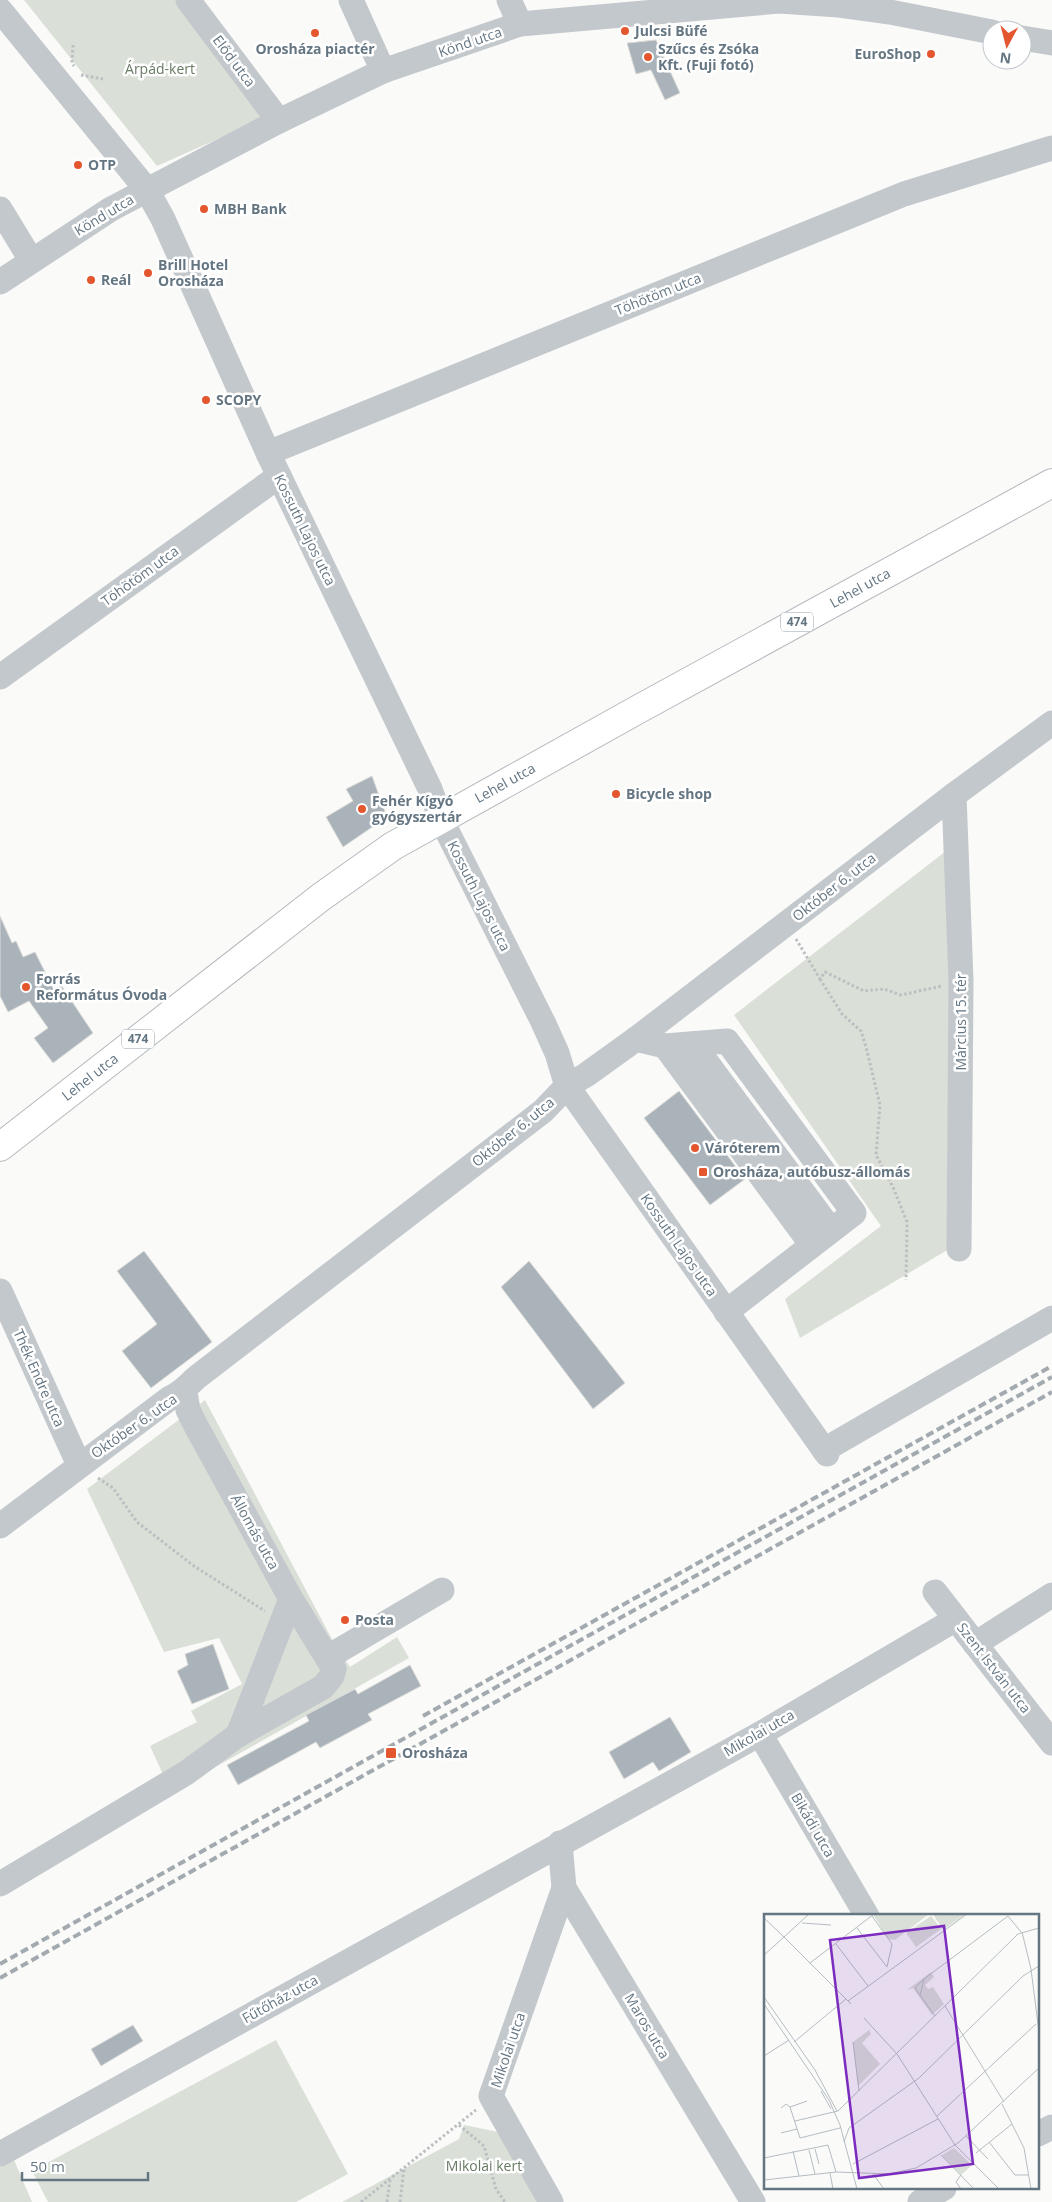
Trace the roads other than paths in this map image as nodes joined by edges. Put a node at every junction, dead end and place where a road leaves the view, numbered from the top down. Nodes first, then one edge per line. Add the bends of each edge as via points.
1 (188, 0) edge
2 (351, 0) edge
3 (509, 0) edge
4 (645, 6) edge
5 (920, 8) edge
6 (0, 10) edge
7 (520, 24) junction
8 (982, 29) edge
9 (1032, 40) edge
10 (1052, 43) edge
11 (383, 72) junction
12 (279, 121) junction
13 (1052, 148) edge
14 (147, 190) junction
15 (0, 208) edge
16 (31, 260) junction
17 (0, 282) edge
18 (268, 453) junction
19 (279, 476) junction
20 (1052, 483) edge
21 (0, 677) edge
22 (1052, 723) edge
23 (954, 795) junction
24 (441, 819) junction
25 (636, 1039) junction
26 (665, 1046) junction
27 (567, 1086) junction
28 (0, 1146) edge
29 (821, 1238) junction
30 (959, 1249) dead end
31 (0, 1291) edge
32 (726, 1312) junction
33 (1052, 1318) edge
34 (185, 1392) junction
35 (79, 1465) junction
36 (0, 1526) edge
37 (442, 1590) dead end
38 (935, 1592) dead end
39 (1052, 1595) edge
40 (291, 1598) junction
41 (956, 1619) junction
42 (975, 1644) junction
43 (331, 1663) junction
44 (760, 1734) junction
45 (238, 1736) junction
46 (1052, 1743) edge
47 (560, 1843) junction
48 (0, 1884) edge
49 (564, 1888) junction
50 (866, 1914) edge
51 (1052, 2127) edge
52 (1040, 2133) edge
53 (0, 2154) edge
54 (941, 2190) edge
55 (551, 2202) edge
56 (753, 2202) edge
57 (920, 2202) edge

1 - 12 street, Előd utca
2 - 11 street
3 - 7 street
4 - 5 street, Könd utca via 779,1
4 - 7 street, Könd utca
5 - 8 street, Könd utca
6 - 14 street, Kossuth Lajos utca
7 - 11 street, Könd utca
9 - 10 street
11 - 12 street, Könd utca
12 - 14 street, Könd utca
13 - 18 street, Töhötöm utca via 904,194
14 - 16 street, Könd utca
14 - 18 street, Kossuth Lajos utca via 164,219
15 - 16 street
16 - 17 street, Könd utca
18 - 19 street, Kossuth Lajos utca
19 - 21 street, Töhötöm utca
19 - 24 street, Kossuth Lajos utca via 430,789
20 - 24 main road, Lehel utca / 474
22 - 23 street, Október 6. utca
23 - 25 street, Október 6. utca
23 - 30 street, Március 15. tér via 961,981
24 - 27 street, Kossuth Lajos utca via 544,1022
24 - 28 main road, Lehel utca / 474 via 393,846 321,897
25 - 26 street
25 - 27 street, Október 6. utca
26 - 29 street
26 - 29 street via 693,1044
27 - 32 street, Kossuth Lajos utca
27 - 34 street, Október 6. utca via 543,1112 224,1356 191,1382
29 - 32 street
31 - 35 street, Thék Endre utca
32 - 33 street, Kossuth Lajos utca via 825,1452
34 - 35 street, Október 6. utca via 170,1398
34 - 40 street, Állomás utca via 192,1418
35 - 36 street, Október 6. utca
37 - 43 street
38 - 41 street, Szent István utca
39 - 42 street
40 - 43 street, Állomás utca
40 - 45 street
41 - 42 street, Szent István utca
41 - 44 street, Mikolai utca
42 - 46 street, Szent István utca
43 - 45 street via 332,1676 323,1687
44 - 47 street, Mikolai utca
44 - 50 street, Bikádi utca
45 - 48 street via 186,1773
47 - 49 street, Maros utca
47 - 53 street, Fűtőház utca
49 - 55 street, Mikolai utca via 491,2096
49 - 56 street, Maros utca
51 - 52 street
54 - 57 street

